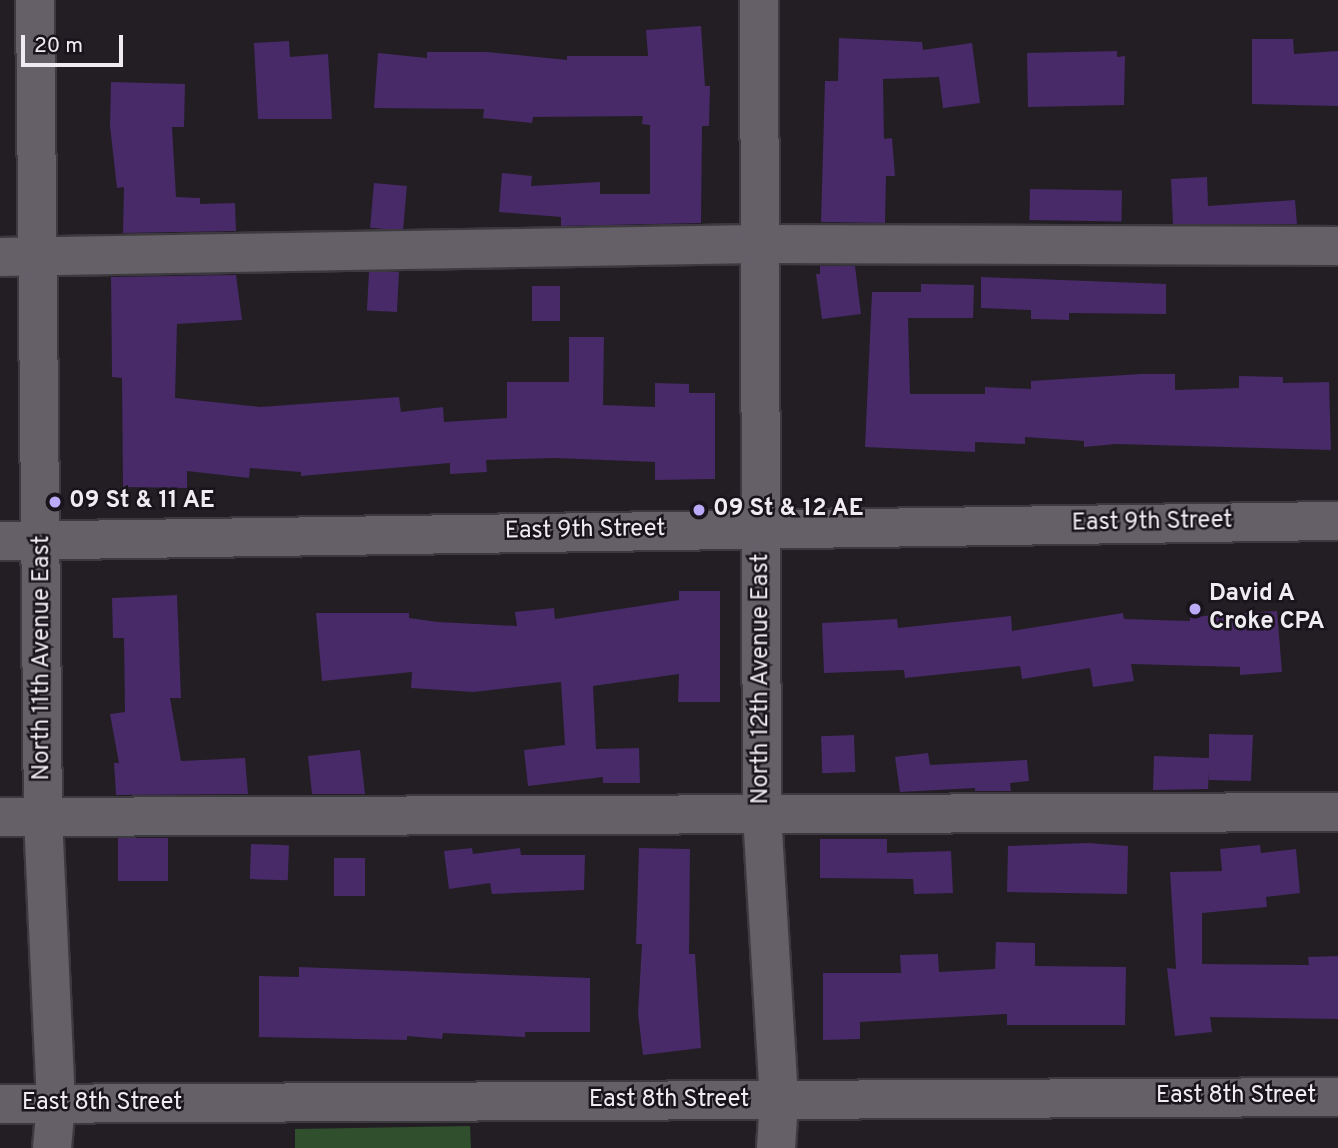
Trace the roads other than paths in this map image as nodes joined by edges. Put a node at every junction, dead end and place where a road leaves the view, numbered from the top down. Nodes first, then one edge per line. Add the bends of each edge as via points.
1 (36, 0) edge
2 (759, 0) edge
3 (758, 244) junction
4 (1338, 246) edge
5 (0, 257) edge
6 (40, 258) junction
7 (1338, 521) edge
8 (762, 528) junction
9 (0, 541) edge
10 (43, 541) junction
11 (1338, 812) edge
12 (762, 814) junction
13 (0, 817) edge
14 (43, 817) junction
15 (1338, 1097) edge
16 (779, 1101) junction
17 (0, 1104) edge
18 (56, 1104) junction
19 (52, 1148) edge
20 (776, 1148) edge

1 - 6 street, North 11th Avenue East
2 - 3 street, North 12th Avenue East
3 - 4 street
3 - 6 street
3 - 8 street, North 12th Avenue East
5 - 6 street
6 - 10 street, North 11th Avenue East
7 - 8 street, East 9th Street
8 - 10 street, East 9th Street
8 - 12 street, North 12th Avenue East
9 - 10 street, East 9th Street
10 - 14 street, North 11th Avenue East
11 - 12 street
12 - 14 street
12 - 16 street, North 12th Avenue East
13 - 14 street
14 - 18 street, North 11th Avenue East
15 - 16 street, East 8th Street
16 - 18 street, East 8th Street
16 - 20 street, North 12th Avenue East
17 - 18 street, East 8th Street
18 - 19 street, North 11th Avenue East

